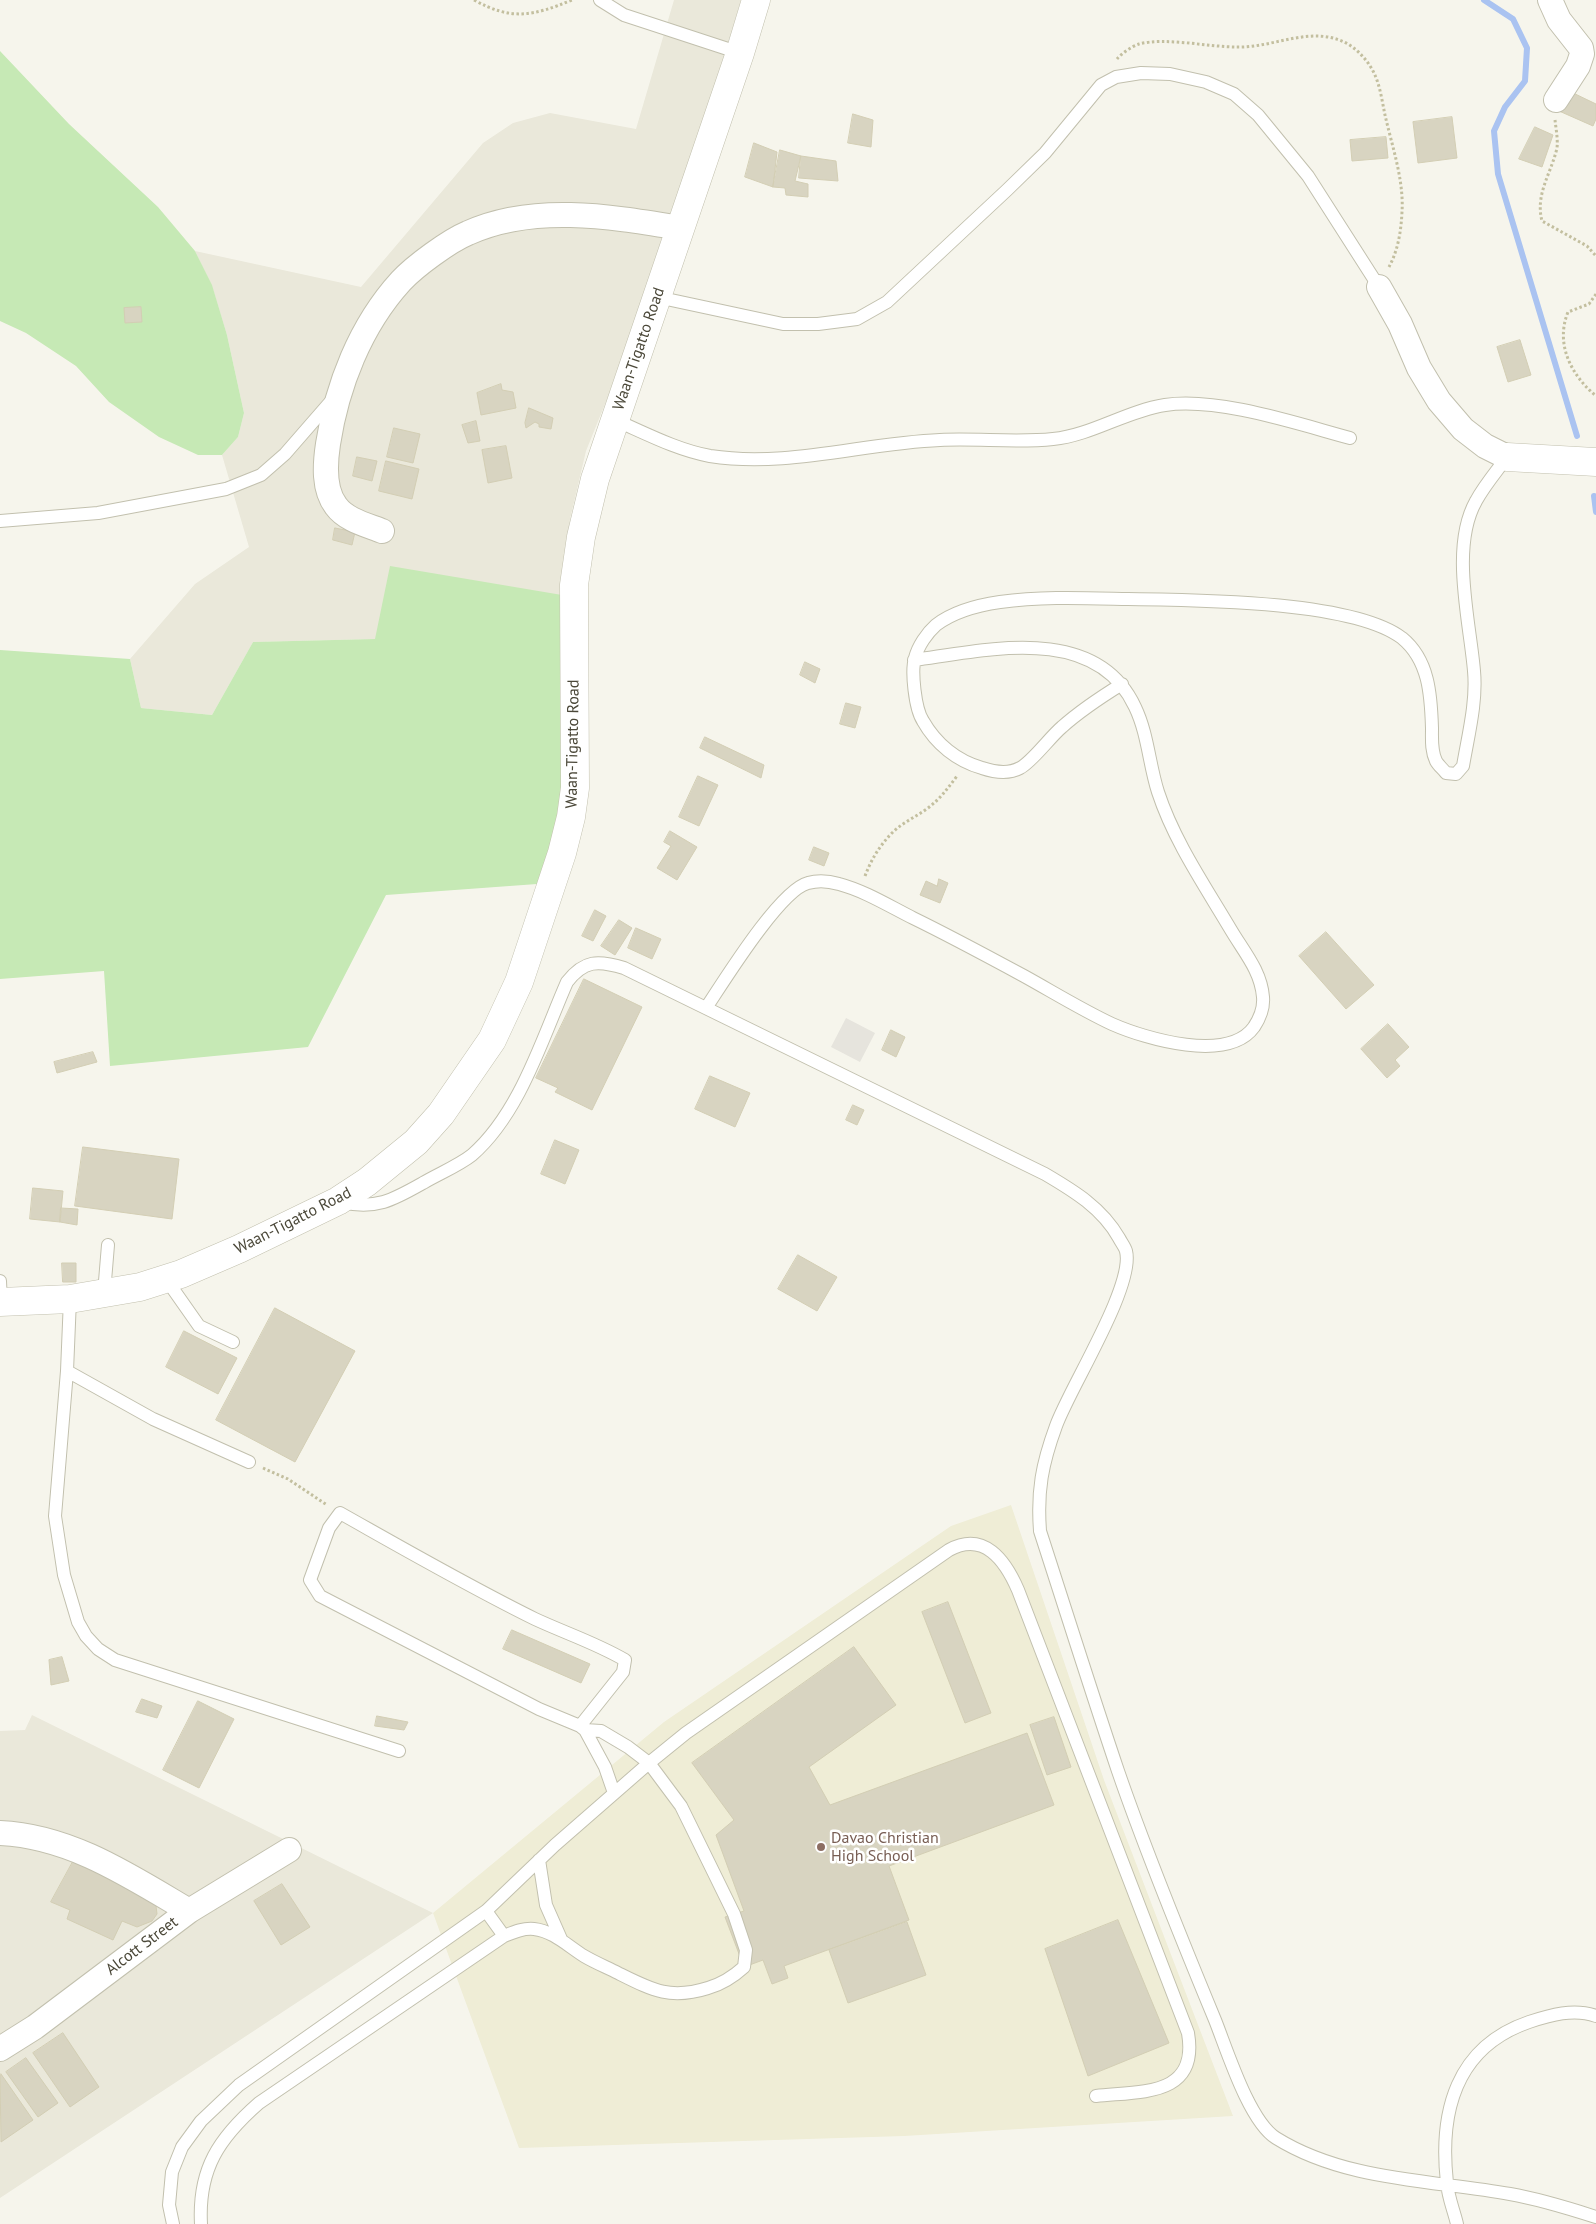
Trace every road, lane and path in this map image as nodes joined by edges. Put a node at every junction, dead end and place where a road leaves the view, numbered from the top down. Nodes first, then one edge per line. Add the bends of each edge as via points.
1 (474, 0) edge
2 (572, 0) edge
3 (600, 0) edge
4 (756, 0) edge
5 (1550, 0) edge
6 (740, 53) junction
7 (1100, 85) junction
8 (1556, 100) joint
9 (681, 228) junction
10 (1596, 256) edge
11 (1379, 287) junction
12 (1596, 294) edge
13 (657, 297) junction
14 (337, 394) junction
15 (1596, 396) edge
16 (614, 420) junction
17 (1350, 438) dead end
18 (1507, 458) junction
19 (1596, 462) edge
20 (0, 520) edge
21 (382, 531) dead end
22 (914, 660) junction
23 (1122, 684) junction
24 (966, 764) junction
25 (859, 890) junction
26 (706, 1008) junction
27 (338, 1201) junction
28 (108, 1245) dead end
29 (166, 1279) junction
30 (104, 1293) junction
31 (0, 1295) edge
32 (70, 1299) junction
33 (233, 1342) dead end
34 (67, 1371) junction
35 (249, 1462) joint
36 (340, 1513) junction
37 (582, 1728) junction
38 (399, 1751) dead end
39 (649, 1763) junction
40 (614, 1793) junction
41 (0, 1833) edge
42 (289, 1850) dead end
43 (539, 1860) junction
44 (189, 1910) junction
45 (486, 1911) junction
46 (504, 1936) junction
47 (561, 1940) junction
48 (1596, 2016) edge
49 (35, 2026) junction
50 (0, 2028) edge
51 (0, 2049) edge
52 (1096, 2096) dead end
53 (1447, 2185) junction
54 (1596, 2217) edge
55 (173, 2224) edge
56 (201, 2224) edge
57 (1457, 2224) edge

1 - 2 path via 494,11 526,15
3 - 6 lane via 624,15
4 - 6 street, Waan-Tigatto Road
5 - 8 street via 1582,54
6 - 9 street, Waan-Tigatto Road
7 - 11 lane via 1116,77 1141,73 1170,74 1206,82 1234,94 1258,115 1308,176
7 - 11 path via 1120,56 1137,44 1165,42 1239,48 1314,34 1333,37 1349,45 1364,56 1374,73 1400,181 1400,234 1395,255
7 - 13 lane via 1045,153 1014,184 888,302 857,318 818,324 783,324
8 - 10 path via 1557,147 1542,189 1539,208 1542,221 1587,246
9 - 13 street, Waan-Tigatto Road
9 - 14 street via 604,216 554,215 514,219 468,233 402,279 380,306
11 - 18 street via 1439,401 1463,429
12 - 15 path via 1589,304 1568,312 1563,326 1563,341 1569,364 1583,386
13 - 16 street, Waan-Tigatto Road
14 - 20 lane via 285,454 260,475 226,490 98,513
14 - 21 street via 325,464 328,491 336,507 352,519
16 - 17 lane via 709,456 743,459 779,459 940,440 1053,439 1089,432 1165,405 1208,405 1267,416
16 - 27 street, Waan-Tigatto Road via 595,479 574,585 575,788 571,817 519,982 492,1040 441,1114 416,1142
18 - 19 street
18 - 22 lane via 1475,502 1464,540 1465,595 1474,672 1473,704 1464,758 1456,774 1446,773 1432,748 1429,683 1418,656 1401,638 1371,623 1326,612 1181,600 1048,598 999,602 962,611 936,626 922,642
22 - 23 lane via 992,649 1042,647 1079,656 1099,665
22 - 24 lane via 915,691 921,719 943,747
23 - 24 lane via 1088,705 1060,728 1021,768 997,773
23 - 25 lane via 1136,708 1163,808 1256,970 1263,999 1260,1019 1250,1032 1236,1041 1210,1046 1162,1041 1112,1024 976,949
24 - 25 path via 942,795 892,833 877,852
25 - 26 lane via 819,881 794,889 739,959
26 - 27 lane via 606,962 590,963 576,970 567,982 526,1079 487,1141 470,1156 397,1198 376,1205 355,1206
26 - 53 lane via 1045,1174 1078,1193 1113,1228 1126,1251 1126,1272 1056,1425 1042,1467 1038,1502 1040,1530 1118,1772 1196,1976 1259,2121 1274,2136 1308,2154 1348,2168
27 - 29 street, Waan-Tigatto Road via 239,1249
28 - 30 lane
29 - 30 street, Waan-Tigatto Road via 140,1288
29 - 33 lane via 199,1326
30 - 32 street, Waan-Tigatto Road
31 - 32 street, Waan-Tigatto Road
32 - 34 lane
34 - 35 lane via 153,1419
34 - 38 lane via 55,1516 64,1576 78,1622 98,1650 115,1660
35 - 36 path via 288,1479
36 - 37 lane via 329,1528 310,1580 320,1596
36 - 37 lane via 536,1619 625,1660 624,1672
37 - 39 lane via 601,1731
37 - 40 lane via 605,1767
39 - 40 lane
39 - 47 lane via 681,1806 734,1914 746,1950 744,1967 713,1987 689,1994 674,1994 643,1985
39 - 52 lane via 686,1732 948,1550 972,1543 986,1547 1010,1571 1018,1590 1188,2033 1191,2050 1186,2067 1168,2086
40 - 43 lane
41 - 44 street via 49,1840 108,1864
42 - 44 street, Alcott Street
43 - 45 lane
43 - 47 lane via 546,1905
44 - 49 street, Alcott Street
45 - 46 lane
45 - 55 lane via 239,2085 201,2121 182,2147 172,2172 169,2205
46 - 47 lane via 533,1929
46 - 56 lane via 259,2103 240,2120 220,2144 205,2175 200,2199
48 - 53 lane via 1587,2013 1554,2014 1513,2028 1481,2049 1462,2072 1450,2106 1445,2145
49 - 50 street
49 - 51 street, Alcott Street
53 - 54 lane via 1511,2194
53 - 57 lane

